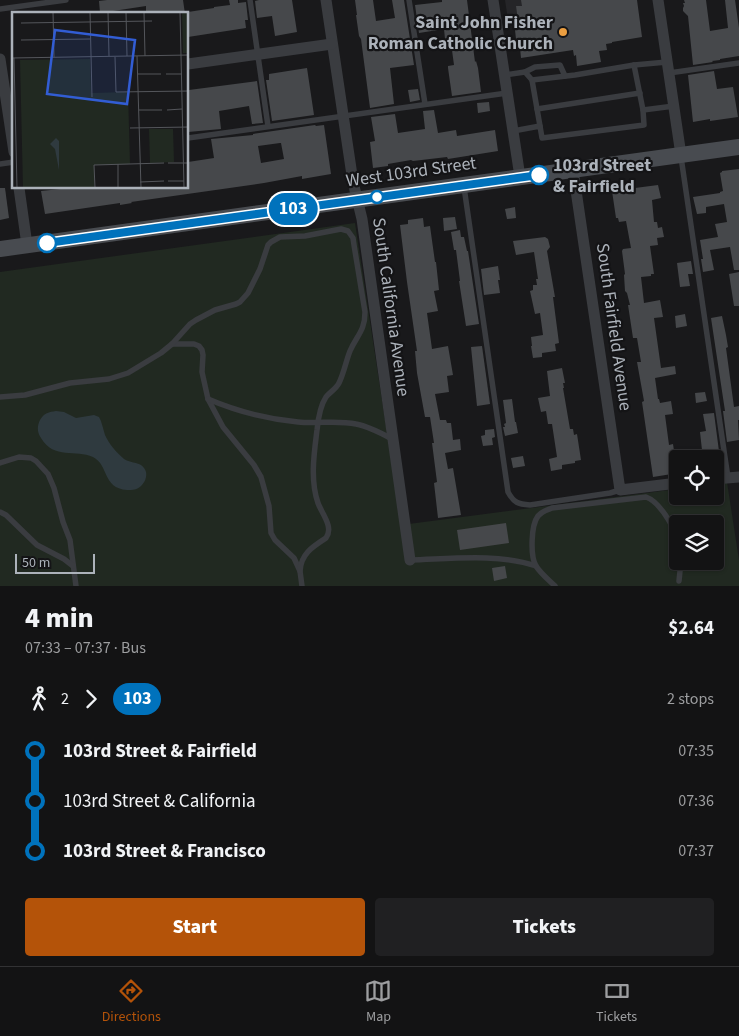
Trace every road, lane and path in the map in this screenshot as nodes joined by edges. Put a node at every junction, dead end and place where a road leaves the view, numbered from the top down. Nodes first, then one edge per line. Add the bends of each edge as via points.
1 (66, 0) edge
2 (250, 0) edge
3 (326, 0) edge
4 (409, 0) edge
5 (493, 0) edge
6 (658, 0) edge
7 (0, 10) edge
8 (332, 44) junction
9 (258, 54) junction
10 (0, 59) edge
11 (739, 62) edge
12 (189, 64) edge
13 (634, 66) junction
14 (668, 67) junction
15 (525, 72) junction
16 (504, 75) junction
17 (565, 76) junction
18 (532, 80) junction
19 (6, 89) edge
20 (507, 93) junction
21 (640, 93) junction
22 (425, 104) junction
23 (674, 106) junction
24 (537, 109) junction
25 (643, 110) junction
26 (343, 116) junction
27 (268, 126) junction
28 (540, 126) junction
29 (513, 131) junction
30 (12, 136) edge
31 (189, 138) edge
32 (739, 147) edge
33 (681, 155) junction
34 (573, 170) junction
35 (520, 177) junction
36 (463, 185) junction
37 (19, 189) edge
38 (357, 200) junction
39 (27, 245) junction
40 (0, 249) edge
41 (172, 344) junction
42 (0, 397) edge
43 (208, 399) junction
44 (318, 423) junction
45 (392, 439) junction
46 (0, 463) edge
47 (734, 477) edge
48 (669, 484) edge
49 (620, 490) junction
50 (0, 512) edge
51 (669, 523) edge
52 (410, 560) joint
53 (73, 566) junction
54 (536, 566) junction
55 (680, 570) edge
56 (300, 571) junction
57 (679, 580) dead end
58 (76, 586) edge
59 (302, 586) edge
60 (555, 586) edge

1 - 7 lane
2 - 9 lane
3 - 8 street, South California Avenue
4 - 22 lane
5 - 16 street
6 - 14 street
8 - 9 street
8 - 26 street, South California Avenue
9 - 12 street
9 - 27 lane
10 - 19 street
11 - 14 lane
13 - 14 lane
13 - 17 lane
13 - 21 lane
14 - 23 street
15 - 16 lane
15 - 17 lane via 536,67 560,65
15 - 18 lane
16 - 20 street
17 - 18 lane
18 - 24 lane
19 - 30 street
20 - 22 lane
20 - 29 street
21 - 24 lane
21 - 25 lane
22 - 26 lane
23 - 25 lane
23 - 33 street
24 - 28 lane
25 - 28 lane via 644,125 542,138
26 - 27 lane
26 - 38 street, South California Avenue
27 - 31 lane
28 - 29 lane
29 - 35 street
32 - 33 main road, West 103rd Street
33 - 34 main road, West 103rd Street
33 - 47 lane
34 - 35 main road, West 103rd Street
34 - 49 street, South Fairfield Avenue
35 - 36 main road, West 103rd Street
36 - 38 main road, West 103rd Street
36 - 49 lane via 508,492 520,504 530,504
37 - 39 street
38 - 39 main road, West 103rd Street
38 - 45 street, South California Avenue
39 - 40 main road, West 103rd Street
41 - 42 lane via 119,376
41 - 43 lane via 194,344 202,350 202,372
41 - 44 lane via 196,320 244,298 271,242 341,229 348,231 353,238 365,321 350,350 338,386 325,398
43 - 44 lane via 253,414
43 - 56 lane via 223,426 261,476 269,506 271,533 294,558
44 - 45 lane via 358,424
44 - 56 lane via 313,479 329,531 326,538 304,554
45 - 52 street, South California Avenue
46 - 53 lane via 19,457 31,458 48,474 70,540
48 - 49 street
50 - 53 lane via 37,545
51 - 54 lane via 654,500 646,497 552,508 536,520 532,544
52 - 54 lane via 505,559
53 - 58 lane
54 - 60 lane
55 - 57 lane
56 - 59 lane

